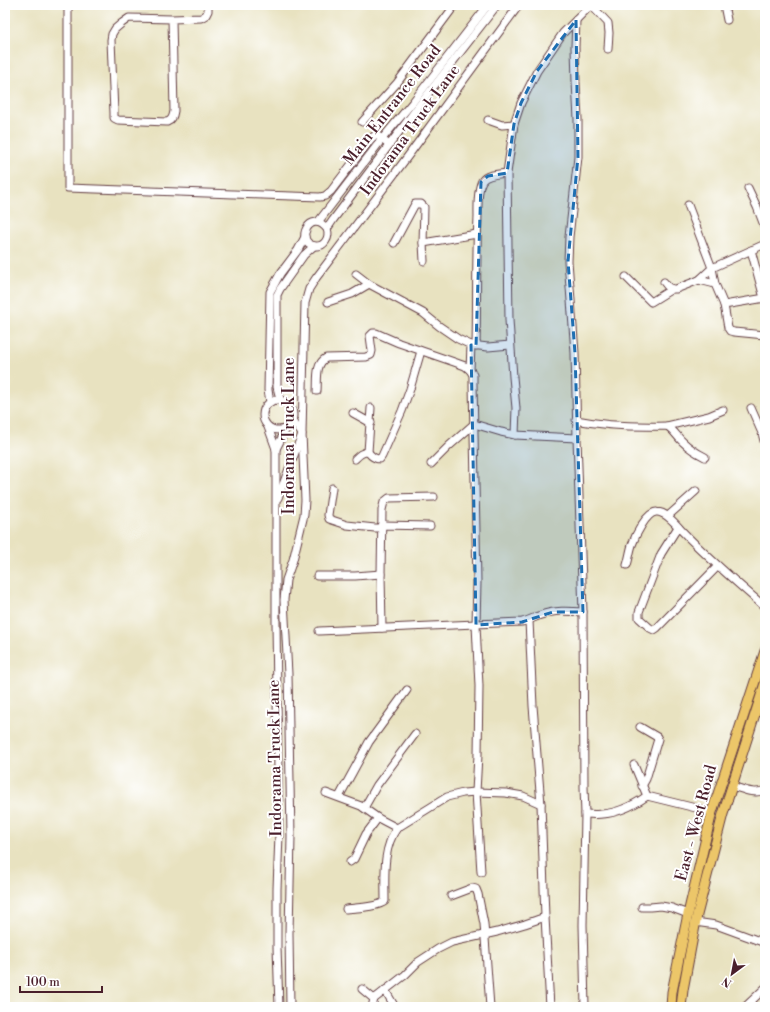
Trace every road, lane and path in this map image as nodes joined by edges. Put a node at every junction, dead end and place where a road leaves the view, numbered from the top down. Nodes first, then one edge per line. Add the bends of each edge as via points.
1 (68, 5) edge
2 (208, 5) edge
3 (455, 5) edge
4 (488, 5) edge
5 (497, 5) edge
6 (519, 5) edge
7 (591, 5) edge
8 (724, 5) edge
9 (172, 19) junction
10 (576, 20) junction
11 (728, 20) dead end
12 (608, 50) dead end
13 (488, 120) dead end
14 (362, 122) dead end
15 (514, 124) junction
16 (382, 139) junction
17 (389, 145) junction
18 (507, 173) junction
19 (748, 188) dead end
20 (688, 205) dead end
21 (318, 222) junction
22 (765, 228) edge
23 (327, 229) junction
24 (477, 234) junction
25 (305, 237) junction
26 (423, 243) junction
27 (394, 244) dead end
28 (765, 244) edge
29 (314, 246) junction
30 (751, 250) junction
31 (424, 261) dead end
32 (712, 268) junction
33 (356, 274) dead end
34 (626, 277) dead end
35 (699, 280) junction
36 (664, 282) dead end
37 (369, 284) junction
38 (715, 284) junction
39 (672, 289) junction
40 (764, 298) edge
41 (328, 302) dead end
42 (724, 305) junction
43 (765, 335) edge
44 (474, 345) junction
45 (510, 345) junction
46 (421, 351) junction
47 (470, 370) junction
48 (317, 391) dead end
49 (280, 400) junction
50 (270, 402) junction
51 (371, 408) dead end
52 (751, 408) dead end
53 (722, 410) dead end
54 (352, 413) dead end
55 (292, 420) junction
56 (576, 420) junction
57 (371, 423) junction
58 (474, 424) junction
59 (667, 426) junction
60 (268, 427) junction
61 (287, 427) junction
62 (302, 434) junction
63 (515, 435) junction
64 (577, 438) junction
65 (765, 445) edge
66 (276, 450) junction
67 (368, 452) junction
68 (704, 457) dead end
69 (355, 459) dead end
70 (431, 464) dead end
71 (332, 488) dead end
72 (696, 491) dead end
73 (434, 497) dead end
74 (276, 502) junction
75 (668, 516) junction
76 (382, 525) junction
77 (430, 526) dead end
78 (678, 527) junction
79 (627, 565) dead end
80 (718, 566) junction
81 (381, 574) junction
82 (316, 576) dead end
83 (765, 607) edge
84 (583, 612) junction
85 (529, 621) junction
86 (276, 622) junction
87 (476, 624) junction
88 (286, 625) junction
89 (382, 628) junction
90 (319, 630) dead end
91 (765, 651) edge
92 (765, 683) edge
93 (406, 690) dead end
94 (640, 727) dead end
95 (415, 734) dead end
96 (634, 764) dead end
97 (642, 786) junction
98 (732, 786) junction
99 (765, 790) edge
100 (476, 792) junction
101 (326, 793) dead end
102 (647, 796) junction
103 (339, 797) junction
104 (541, 804) junction
105 (364, 808) junction
106 (712, 812) junction
107 (585, 814) junction
108 (378, 818) junction
109 (397, 828) junction
110 (350, 862) dead end
111 (481, 872) dead end
112 (451, 896) dead end
113 (642, 907) dead end
114 (346, 909) dead end
115 (688, 914) junction
116 (545, 917) junction
117 (695, 922) junction
118 (485, 935) junction
119 (765, 943) edge
120 (765, 988) edge
121 (362, 989) dead end
122 (385, 990) junction
123 (374, 999) junction
124 (279, 1007) edge
125 (290, 1007) edge
126 (372, 1007) edge
127 (395, 1007) edge
128 (490, 1007) edge
129 (550, 1007) edge
130 (585, 1007) edge
131 (670, 1007) edge
132 (681, 1007) edge
133 (746, 1007) edge

1 - 16 street via 68,188 320,197 331,192 374,136
2 - 9 street via 206,15 201,18
3 - 14 street via 397,83
4 - 16 street, Main Entrance Road
5 - 17 street
6 - 62 street, Indorama Truck Lane via 309,289 305,303
7 - 10 street
7 - 12 street via 608,23
8 - 11 street
9 - 9 street via 173,117 167,122 114,118 112,34 129,18
10 - 15 street via 537,70
10 - 56 street via 578,157 568,261
13 - 15 street via 502,125
15 - 18 street
16 - 17 street
16 - 21 street, Main Entrance Road
17 - 23 street
18 - 24 street via 488,176 481,182
18 - 45 street
19 - 22 street
20 - 32 street
21 - 23 street
21 - 25 street via 308,225
23 - 29 street via 326,241
24 - 26 street
24 - 44 street
25 - 29 street
25 - 50 street via 270,292
26 - 27 street via 424,207 415,204
26 - 31 street
28 - 30 street
29 - 49 street via 304,255 277,295 277,387
30 - 32 street
30 - 40 street
32 - 35 street
32 - 38 street
33 - 37 street
34 - 39 street via 651,302
35 - 38 street
35 - 39 street
36 - 39 street
37 - 41 street via 352,294
37 - 44 street via 417,309 458,339
38 - 42 street
40 - 42 street
42 - 43 street via 730,330
44 - 45 street
44 - 47 street
45 - 63 street via 516,408
46 - 47 street via 466,366
46 - 48 street via 373,333 370,336 371,355 322,360 318,369
46 - 67 street via 408,396 382,456 377,459
47 - 58 street via 474,384
49 - 50 street
49 - 55 street via 291,407
50 - 60 street via 262,413
51 - 57 street
52 - 65 street
53 - 59 street
54 - 57 street
55 - 61 street
55 - 62 street
56 - 59 street via 615,426
56 - 64 street
57 - 67 street
58 - 63 street
58 - 70 street
58 - 87 street
59 - 68 street via 682,442
60 - 61 street via 277,430
60 - 66 street
61 - 66 street
62 - 74 street
62 - 88 street, Indorama Truck Lane via 306,500 299,538 286,580
63 - 64 street
64 - 84 street
66 - 74 street
67 - 69 street via 358,455
71 - 76 street via 329,520 363,527 379,528
72 - 75 street
73 - 76 street via 389,498 384,502
74 - 86 street
75 - 78 street
75 - 79 street via 658,512 646,518 632,544
76 - 77 street
76 - 81 street
78 - 80 street
78 - 80 street via 658,562 639,618 654,630
80 - 83 street
81 - 82 street
81 - 89 street
84 - 85 street via 553,612
84 - 107 street
85 - 87 street
85 - 104 street
86 - 88 street
86 - 124 street
87 - 89 street
87 - 100 street via 479,686
88 - 125 street, Indorama Truck Lane
89 - 90 street
91 - 106 main road, East - West Road
92 - 98 main road, East - West Road
93 - 103 street via 369,742
94 - 97 street via 658,739
95 - 105 street via 377,785
96 - 97 street
97 - 102 street
98 - 99 street via 758,792
98 - 117 main road, East - West Road
100 - 104 street via 523,796
100 - 109 street via 448,797
100 - 111 street
101 - 103 street
102 - 106 street
102 - 107 street via 617,811
103 - 105 street
104 - 116 street
105 - 108 street
106 - 115 main road, East - West Road
107 - 130 street
108 - 109 street
108 - 110 street
109 - 114 street via 392,834 387,852 384,903
112 - 118 street via 472,888 476,890
113 - 115 street via 661,906
115 - 131 main road, East - West Road
116 - 118 street
116 - 129 street
117 - 119 street via 716,924
117 - 132 main road, East - West Road
118 - 122 street via 452,942 438,949
118 - 128 street
120 - 133 street
121 - 123 street
122 - 123 street
122 - 127 street
123 - 126 street

